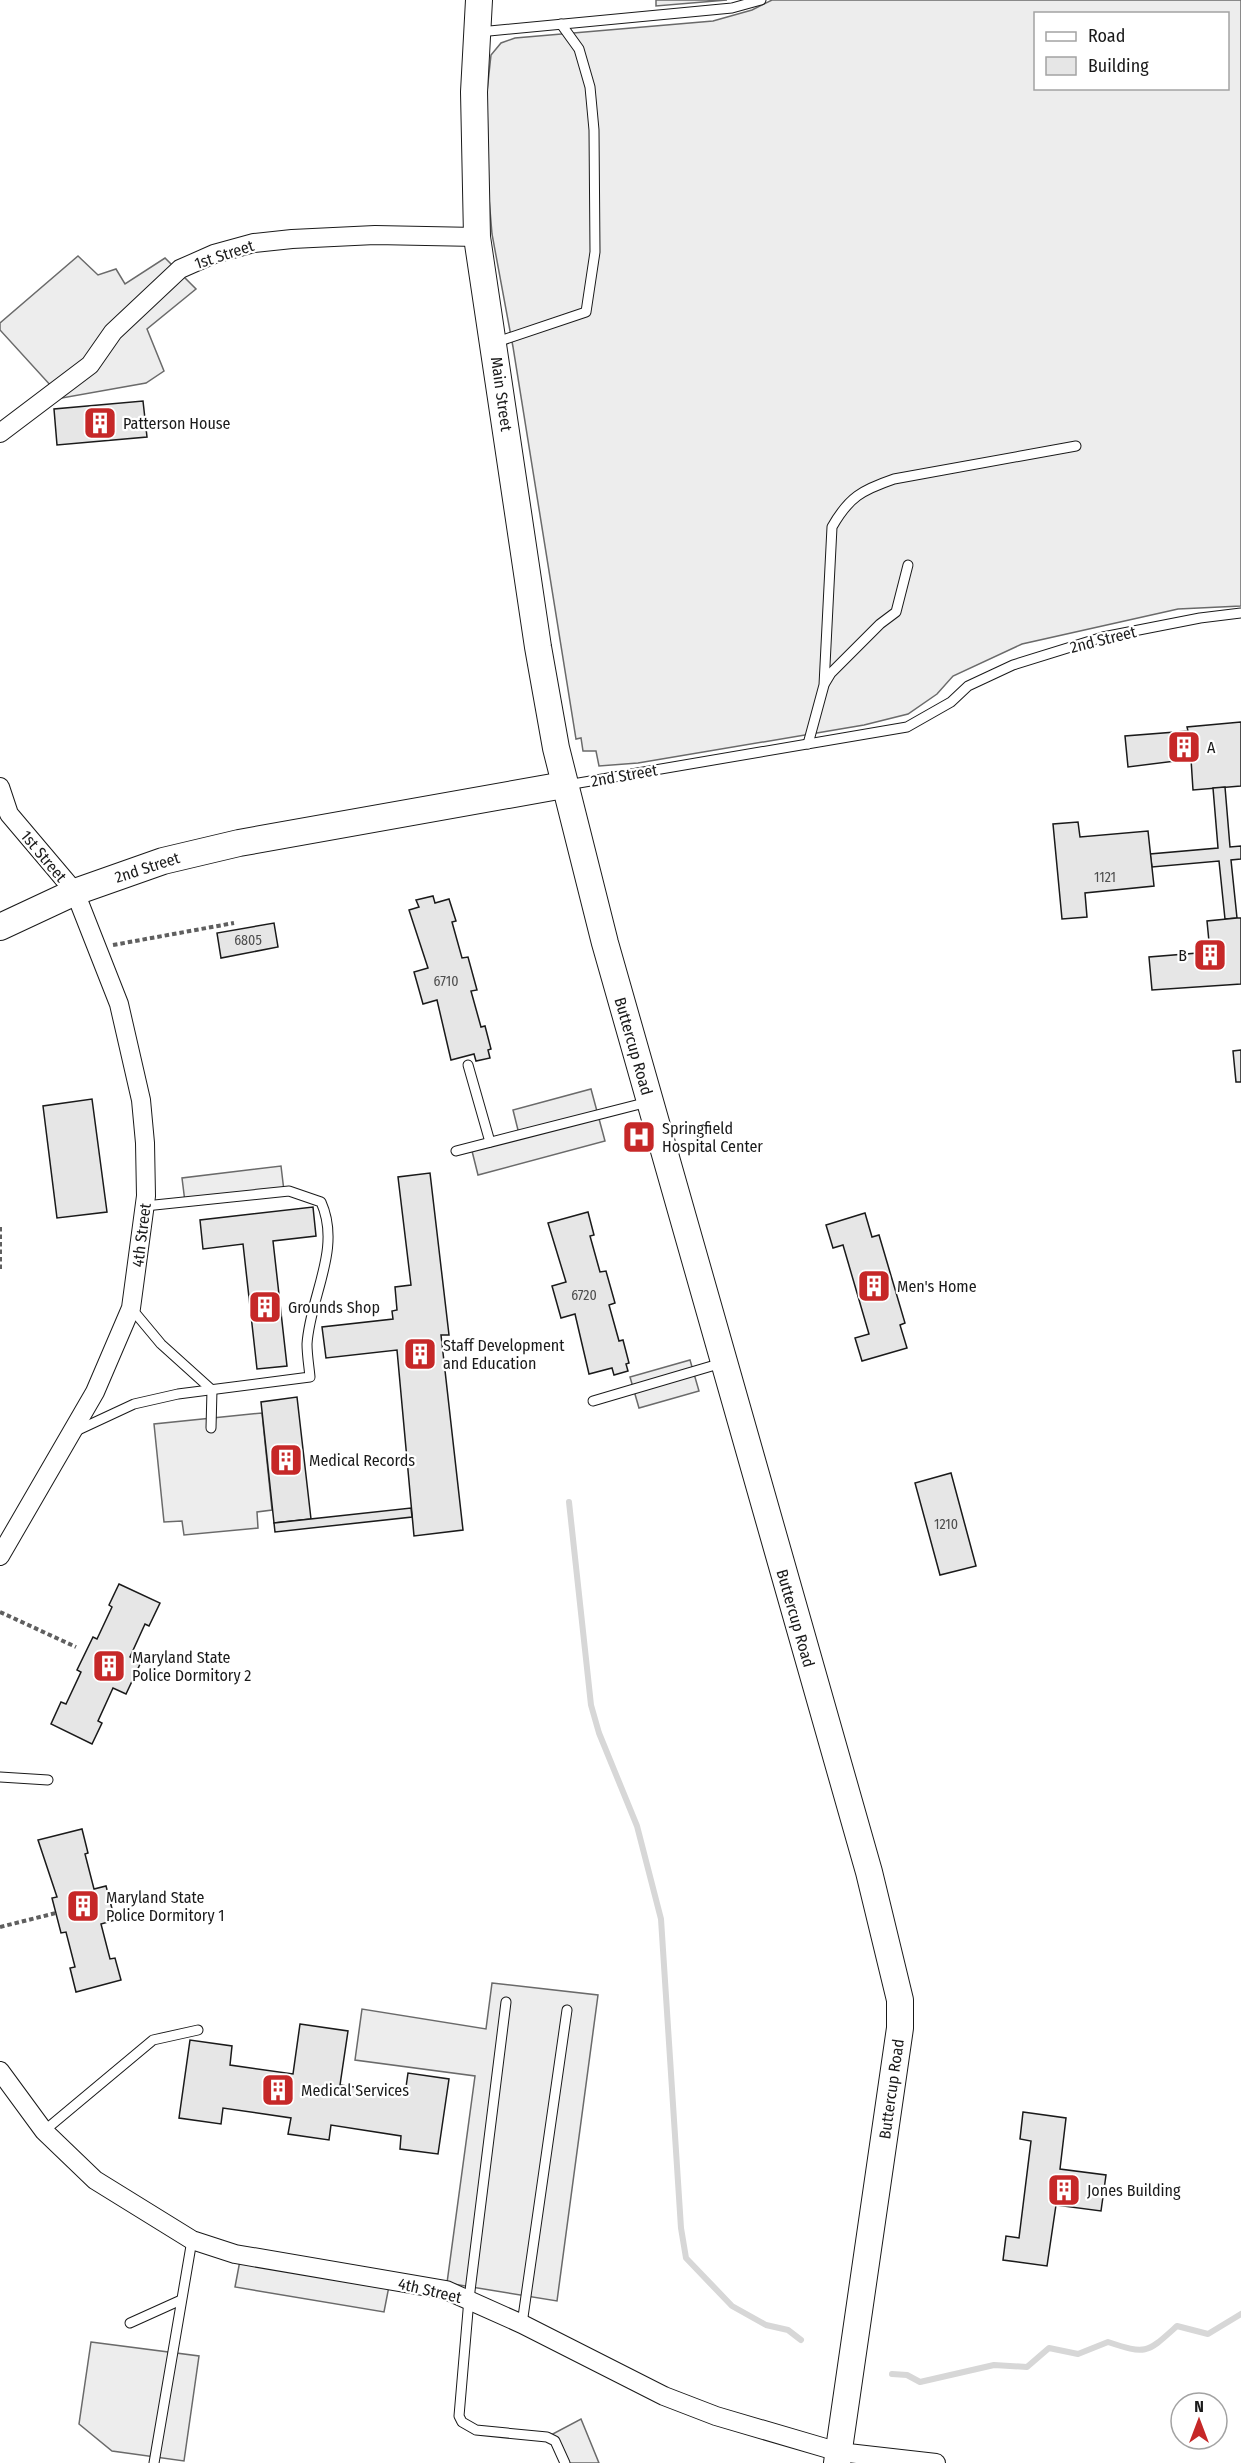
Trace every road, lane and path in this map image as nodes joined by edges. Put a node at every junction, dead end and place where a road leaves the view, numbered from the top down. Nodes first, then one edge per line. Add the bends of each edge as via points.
1 (479, 0) edge
2 (761, 0) edge
3 (561, 24) junction
4 (477, 32) junction
5 (477, 237) junction
6 (494, 343) junction
7 (0, 433) edge
8 (1076, 446) dead end
9 (908, 565) dead end
10 (1241, 613) edge
11 (824, 685) junction
12 (808, 744) junction
13 (564, 785) junction
14 (0, 787) edge
15 (75, 892) junction
16 (234, 923) dead end
17 (0, 927) edge
18 (99, 948) junction
19 (468, 1065) dead end
20 (650, 1101) junction
21 (490, 1142) junction
22 (456, 1151) dead end
23 (145, 1206) junction
24 (0, 1227) edge
25 (0, 1272) edge
26 (131, 1308) junction
27 (724, 1363) junction
28 (212, 1390) junction
29 (594, 1401) dead end
30 (211, 1428) dead end
31 (71, 1434) junction
32 (0, 1556) edge
33 (0, 1612) edge
34 (76, 1647) dead end
35 (0, 1777) edge
36 (48, 1780) dead end
37 (56, 1913) dead end
38 (0, 1927) edge
39 (506, 2002) dead end
40 (567, 2010) dead end
41 (198, 2030) dead end
42 (0, 2071) edge
43 (44, 2131) junction
44 (192, 2240) junction
45 (469, 2299) junction
46 (181, 2300) junction
47 (130, 2323) dead end
48 (522, 2324) junction
49 (838, 2457) edge
50 (154, 2463) edge
51 (565, 2463) edge
52 (936, 2463) edge

1 - 4 street, Main Street
2 - 3 lane via 732,8
3 - 4 lane
3 - 6 lane via 579,49 590,87 594,130 595,252 586,312
4 - 5 street, Main Street
5 - 6 street, Main Street
5 - 7 street, 1st Street via 375,235 292,239 254,243 214,254 180,269 113,332 90,365
6 - 13 street, Main Street via 538,647
8 - 11 lane via 894,479 866,489 845,504 832,527
9 - 11 lane via 896,612 831,673
10 - 12 lane, 2nd Street via 1103,637 1012,665 968,686 951,702 907,727
11 - 12 lane
12 - 13 lane, 2nd Street
13 - 15 street, 2nd Street via 239,843 162,861
13 - 20 street, Buttercup Road
14 - 15 street, 1st Street via 9,814
15 - 17 street, 2nd Street
15 - 18 street, 4th Street
16 - 18 path
18 - 23 street, 4th Street via 120,1004 141,1100
19 - 21 lane
20 - 21 lane
20 - 27 street, Buttercup Road
21 - 22 lane
23 - 26 street, 4th Street
23 - 28 lane via 289,1191 321,1202 327,1217 330,1238 307,1344 310,1377
24 - 25 path
26 - 28 lane via 161,1344
26 - 31 street, 4th Street via 95,1392
27 - 29 lane
27 - 49 street, Buttercup Road via 869,1872 900,2000 896,2052
28 - 30 lane
28 - 31 lane via 134,1404
31 - 32 street, 4th Street
33 - 34 path
35 - 36 lane
37 - 38 path
39 - 45 lane
40 - 48 lane
41 - 43 lane via 153,2040
42 - 43 street, 4th Street
43 - 44 street, 4th Street via 95,2180
44 - 45 street, 4th Street via 235,2254 446,2290
44 - 46 lane
45 - 48 street, 4th Street
45 - 51 lane via 459,2416 462,2422 476,2430 547,2437 555,2441
46 - 47 lane
46 - 50 lane
48 - 49 street, 4th Street via 664,2396
49 - 52 street, 4th Street

